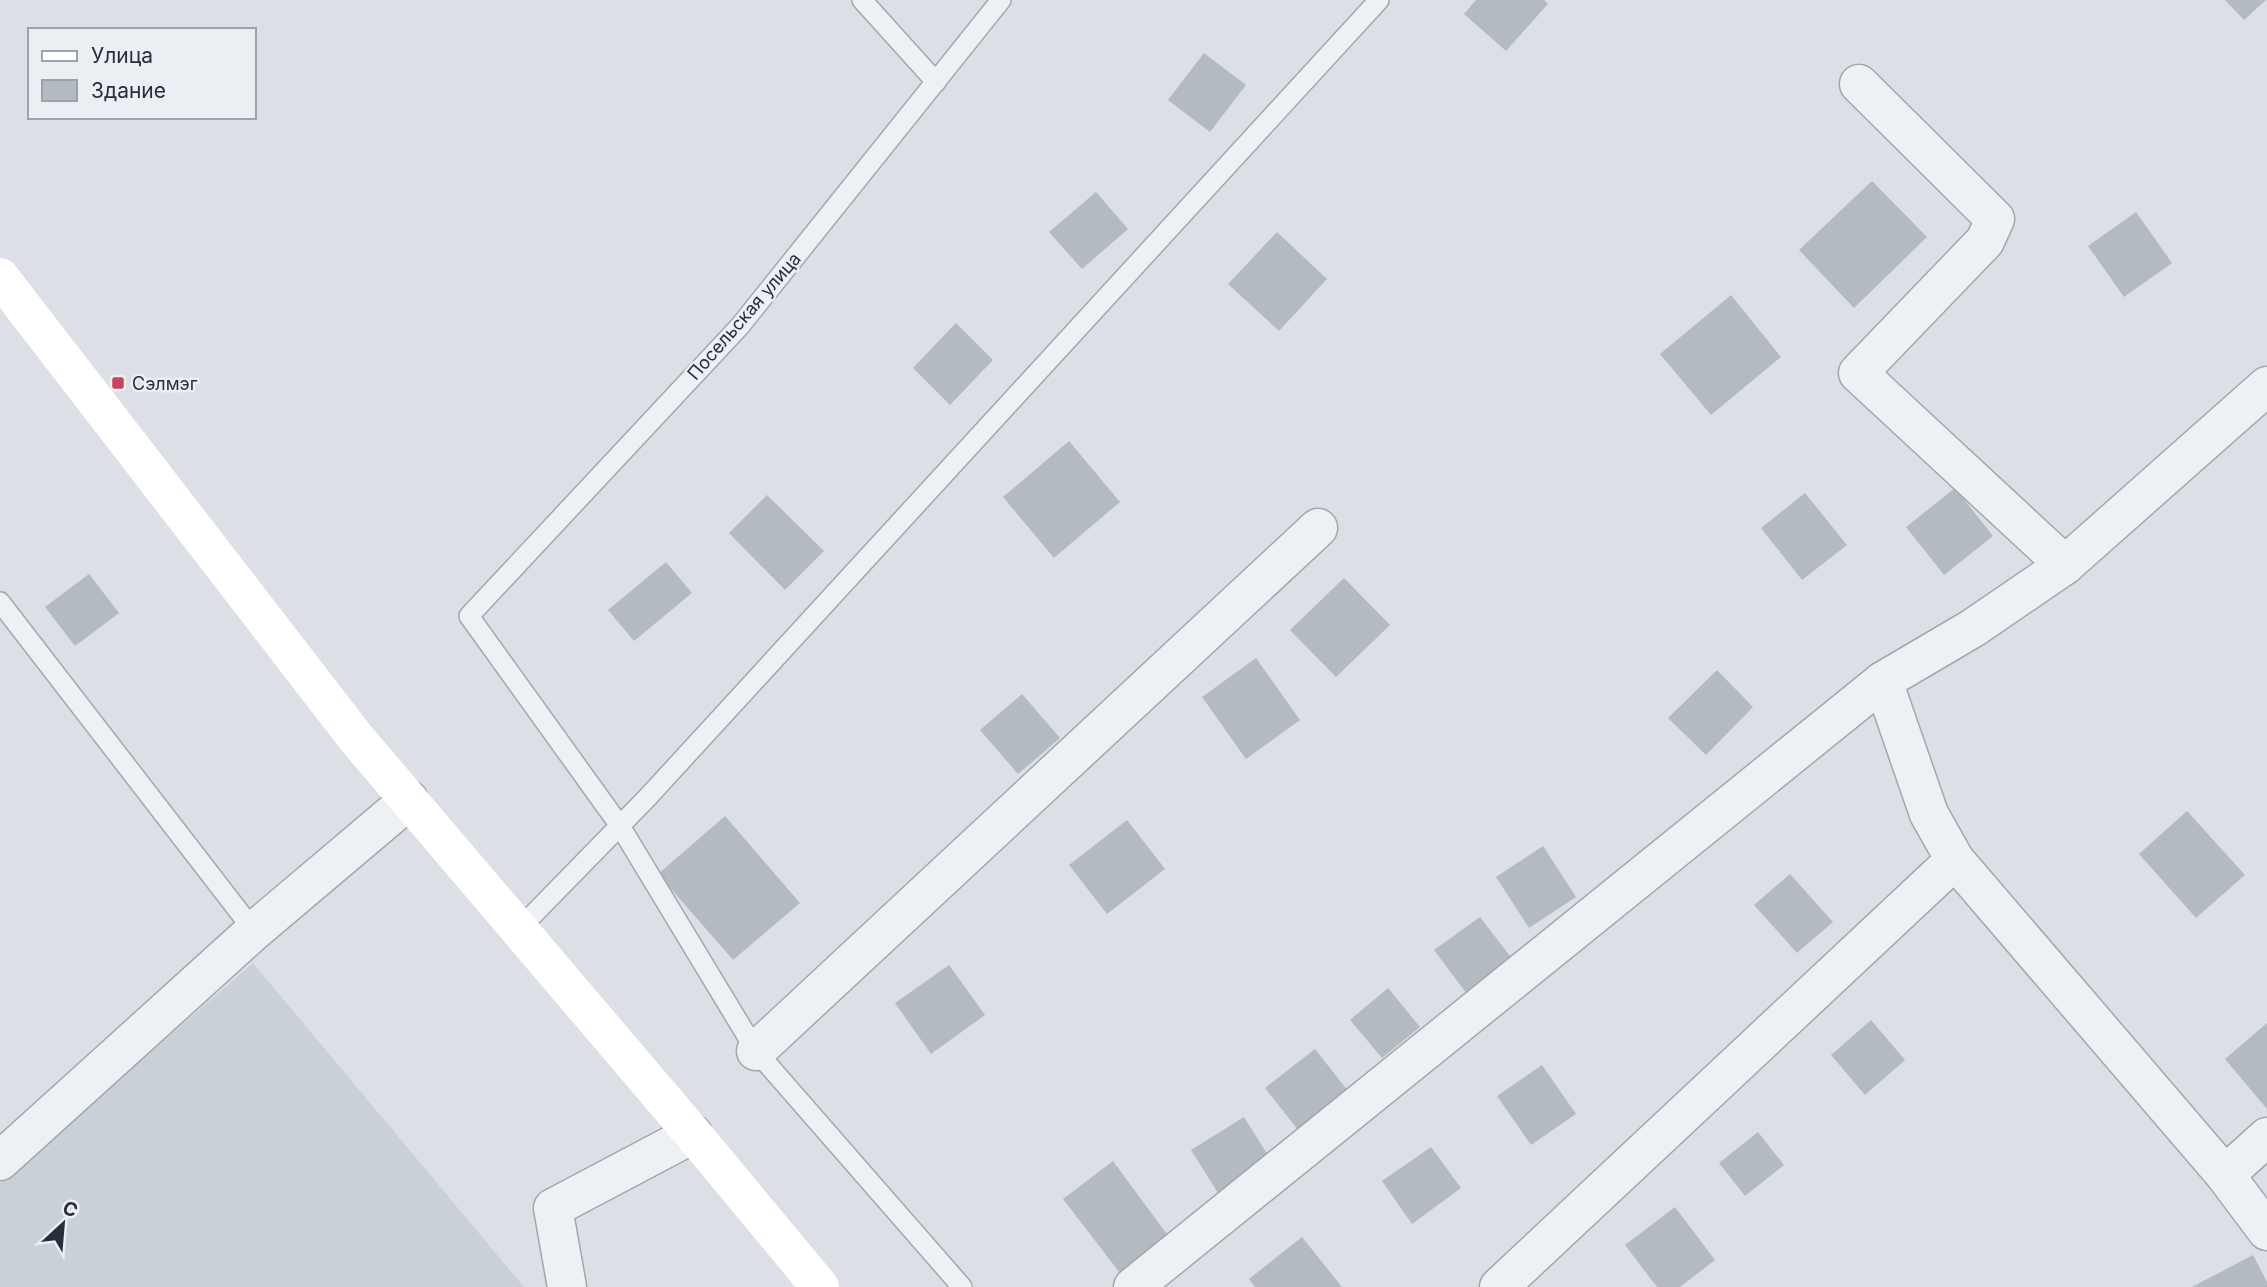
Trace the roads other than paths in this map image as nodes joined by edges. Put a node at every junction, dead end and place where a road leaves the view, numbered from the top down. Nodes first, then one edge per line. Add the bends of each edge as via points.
1 (862, 0) edge
2 (1001, 0) edge
3 (1379, 0) edge
4 (936, 82) junction
5 (1859, 84) dead end
6 (0, 277) edge
7 (2267, 386) edge
8 (1318, 528) dead end
9 (2065, 565) junction
10 (0, 602) edge
11 (1883, 681) junction
12 (409, 800) junction
13 (620, 826) junction
14 (1955, 860) junction
15 (518, 930) junction
16 (254, 931) junction
17 (756, 1051) junction
18 (693, 1134) junction
19 (2267, 1137) edge
20 (0, 1161) edge
21 (2225, 1175) junction
22 (2267, 1231) edge
23 (567, 1287) edge
24 (820, 1287) edge
25 (962, 1287) edge
26 (1133, 1287) edge
27 (1499, 1287) edge

1 - 4 lane
2 - 4 lane, Посельская улица
3 - 13 lane
4 - 13 lane, Посельская улица via 740,326 469,616
5 - 9 street via 1996,219 1985,241 1858,373
6 - 12 main road via 356,738
7 - 9 street
8 - 17 street
9 - 11 street via 1973,628
10 - 16 lane
11 - 14 street via 1929,814
11 - 26 street
12 - 15 main road
12 - 16 street
13 - 15 lane
13 - 17 lane
14 - 21 street
14 - 27 street
15 - 18 main road
16 - 20 street
17 - 25 lane
18 - 23 street via 553,1208
18 - 24 main road
19 - 21 street
21 - 22 street

